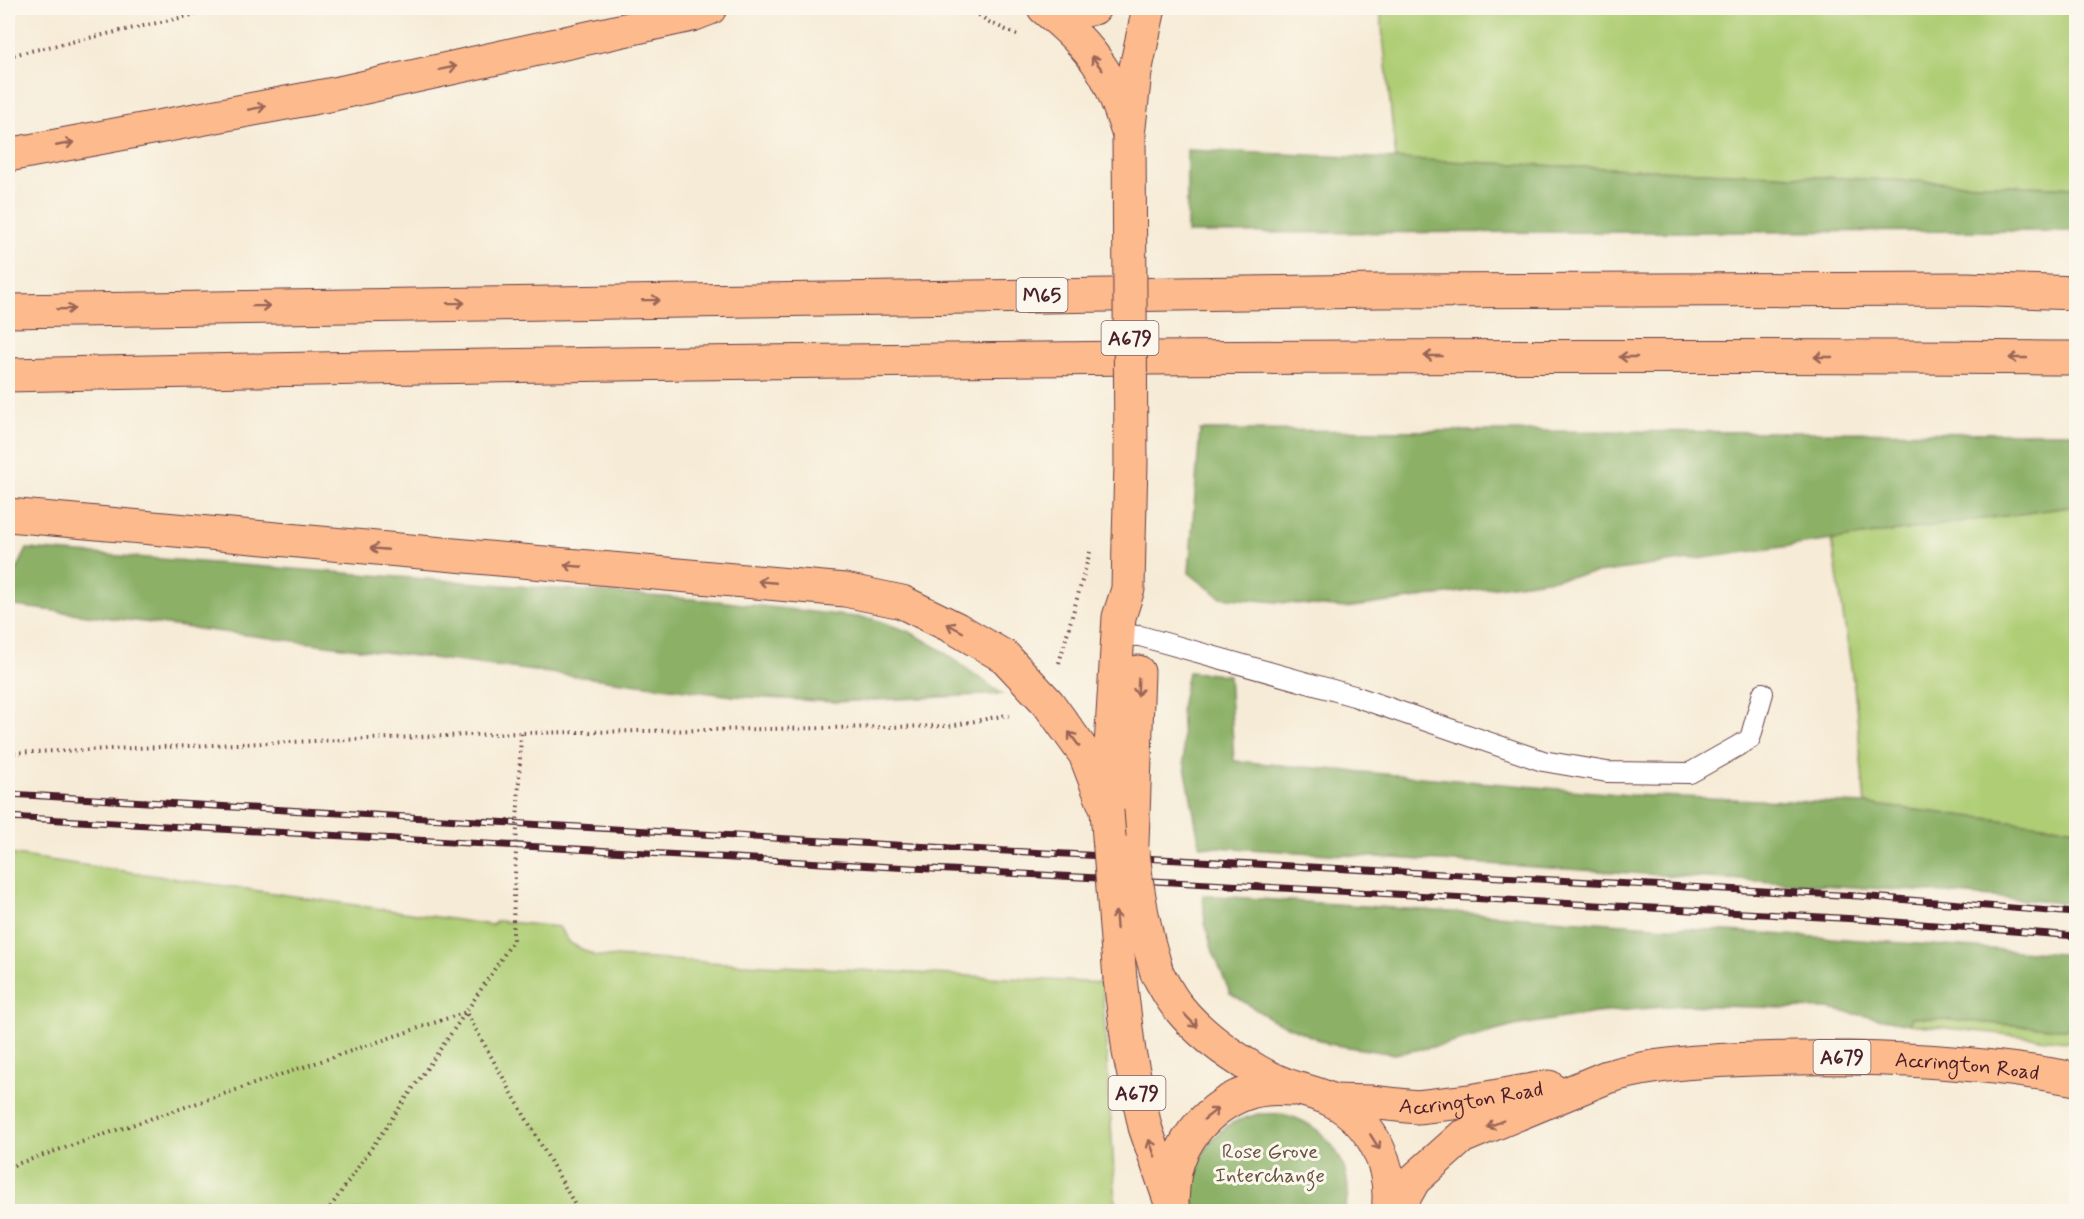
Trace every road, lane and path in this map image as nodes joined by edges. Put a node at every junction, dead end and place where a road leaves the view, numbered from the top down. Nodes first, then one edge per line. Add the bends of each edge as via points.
1 (224, 8) edge
2 (710, 8) edge
3 (969, 8) edge
4 (1046, 8) edge
5 (1094, 8) edge
6 (1149, 8) edge
7 (1023, 38) dead end
8 (8, 56) edge
9 (1128, 135) junction
10 (8, 154) edge
11 (2076, 293) edge
12 (8, 310) edge
13 (2076, 358) edge
14 (8, 375) edge
15 (8, 515) edge
16 (1091, 548) dead end
17 (1129, 635) junction
18 (1762, 693) dead end
19 (1048, 703) junction
20 (1014, 720) dead end
21 (521, 733) junction
22 (8, 753) edge
23 (1107, 811) junction
24 (466, 1012) junction
25 (1607, 1077) junction
26 (2076, 1079) edge
27 (1297, 1089) junction
28 (1334, 1101) junction
29 (8, 1167) edge
30 (1173, 1207) edge
31 (327, 1212) edge
32 (579, 1212) edge
33 (1388, 1212) edge
34 (1396, 1212) edge

1 - 8 path
10 -> 2 highway via 334,94
3 - 7 path
4 - 5 highway, A679
9 -> 4 highway, A679 via 1103,70 1075,34
6 - 9 highway, A679 via 1135,72
9 - 17 highway, A679, bridge via 1128,589 1138,611
12 -> 11 highway, M65 via 1379,291
13 -> 14 highway via 1373,356
19 -> 15 highway via 1005,657 957,629 902,602 845,590
16 - 19 path
17 - 18 lane via 1354,696 1543,762 1607,772 1690,773 1750,739
17 - 23 highway, A679
17 -> 27 highway, A679, bridge via 1132,844 1137,897 1157,973 1178,1007 1200,1031 1259,1072
23 -> 19 highway via 1085,754
20 - 21 path via 1007,715 949,726
21 - 22 path
21 - 24 path, bridge via 513,940
30 -> 23 highway, A679, bridge via 1144,1127 1129,1052
24 - 29 path
24 - 31 path
24 - 32 path
25 - 26 highway, Accrington Road / A679 via 1632,1070 1721,1060 1826,1056 1932,1060
25 - 28 highway, Accrington Road / A679 via 1417,1107
25 -> 34 highway, Accrington Road / A679 via 1462,1137 1414,1180
27 - 28 highway, A679
30 -> 27 highway, A679 via 1176,1168 1185,1145 1205,1118 1232,1099 1264,1089
28 -> 33 highway, A679 via 1363,1124 1383,1156 1391,1191

